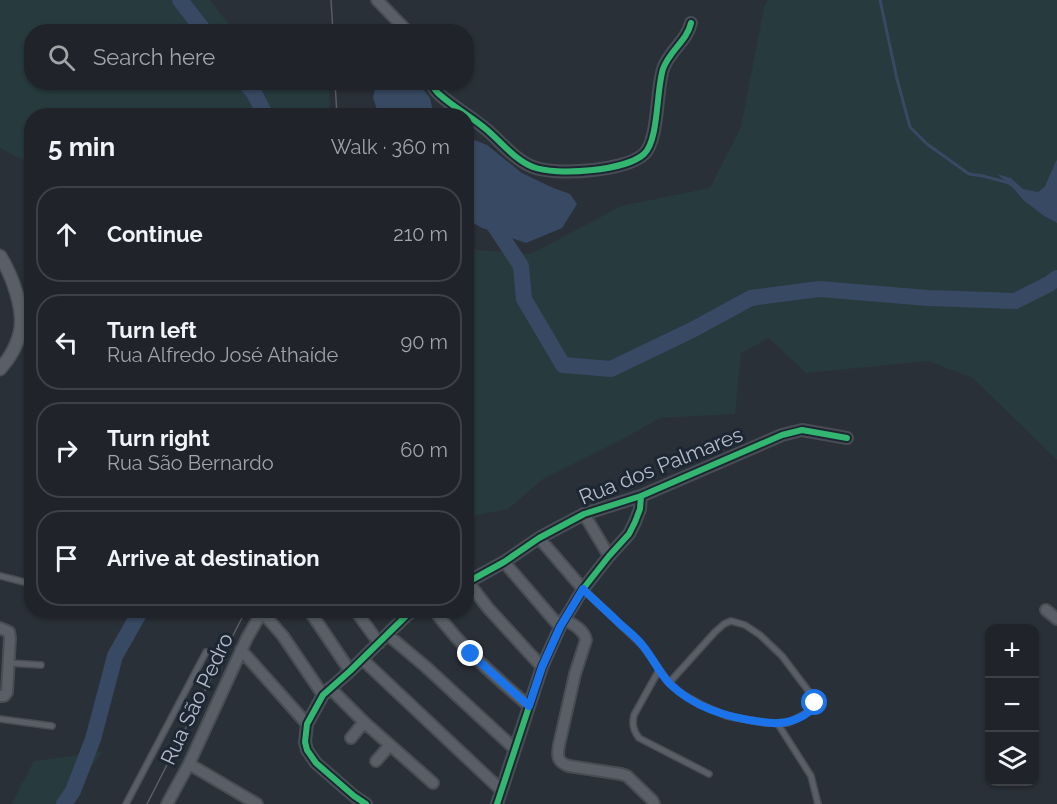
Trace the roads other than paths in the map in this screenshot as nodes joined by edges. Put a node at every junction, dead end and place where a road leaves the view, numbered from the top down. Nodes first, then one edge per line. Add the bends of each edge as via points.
1 (377, 0) edge
2 (691, 23) dead end
3 (400, 24) edge
4 (436, 90) edge
5 (458, 108) edge
6 (474, 120) edge
7 (0, 256) edge
8 (0, 369) edge
9 (847, 438) dead end
10 (641, 496) junction
11 (584, 514) junction
12 (540, 538) junction
13 (609, 556) junction
14 (504, 562) junction
15 (0, 576) edge
16 (474, 578) edge
17 (24, 582) edge
18 (583, 589) junction
19 (474, 591) edge
20 (1046, 610) dead end
21 (258, 618) edge
22 (268, 618) edge
23 (314, 618) edge
24 (361, 618) edge
25 (403, 618) edge
26 (440, 618) edge
27 (1057, 619) edge
28 (562, 623) junction
29 (2, 628) edge
30 (388, 635) junction
31 (379, 643) junction
32 (241, 650) junction
33 (206, 652) dead end
34 (362, 660) junction
35 (9, 663) junction
36 (40, 665) dead end
37 (542, 667) junction
38 (659, 670) junction
39 (350, 671) junction
40 (669, 683) junction
41 (327, 691) junction
42 (0, 696) edge
43 (529, 706) junction
44 (0, 718) edge
45 (364, 722) junction
46 (307, 724) junction
47 (778, 724) junction
48 (52, 726) dead end
49 (351, 738) dead end
50 (390, 745) junction
51 (515, 749) junction
52 (376, 761) dead end
53 (189, 764) junction
54 (709, 774) dead end
55 (433, 783) dead end
56 (501, 790) junction
57 (126, 804) edge
58 (167, 804) edge
59 (257, 804) edge
60 (366, 804) edge
61 (497, 804) edge
62 (654, 804) edge
63 (818, 804) edge

1 - 3 street
2 - 6 street via 663,69 654,133 650,146 637,159 610,168 543,170 527,164
4 - 5 street
7 - 8 street via 14,286 21,315 21,331
9 - 10 street, Rua dos Palmares via 795,431
10 - 11 street, Rua dos Palmares
10 - 13 street via 638,516 629,534
11 - 12 street, Rua dos Palmares
11 - 13 street
12 - 14 street, Rua dos Palmares
12 - 18 street
13 - 18 street
14 - 16 street, Rua dos Palmares
14 - 28 street
15 - 17 lane
18 - 28 street
18 - 38 lane via 643,646
19 - 37 street
20 - 27 street
21 - 32 street, Rua São Pedro
22 - 41 street
23 - 39 street
24 - 31 street
25 - 30 street
26 - 43 street via 471,654
28 - 37 street
28 - 62 street via 583,632 586,640 559,745 559,761 627,776
29 - 35 street via 10,634
30 - 31 street
30 - 51 street
31 - 34 street
32 - 46 street
32 - 53 street, Rua São Pedro
33 - 57 lane
34 - 39 street
34 - 56 street
35 - 36 lane
35 - 42 street via 7,692
37 - 43 street
38 - 40 lane
38 - 54 lane via 634,715 635,733
39 - 41 street
40 - 47 lane via 682,694 727,716
40 - 47 lane via 728,622 745,625 782,656 815,703 812,710
41 - 45 street
41 - 46 street
43 - 51 street
44 - 48 lane
45 - 49 street
45 - 50 street
46 - 60 street via 305,742 316,763
47 - 63 lane via 811,776
50 - 52 street
50 - 55 street
51 - 56 street
53 - 58 street, Rua São Pedro
53 - 59 street
56 - 61 street

